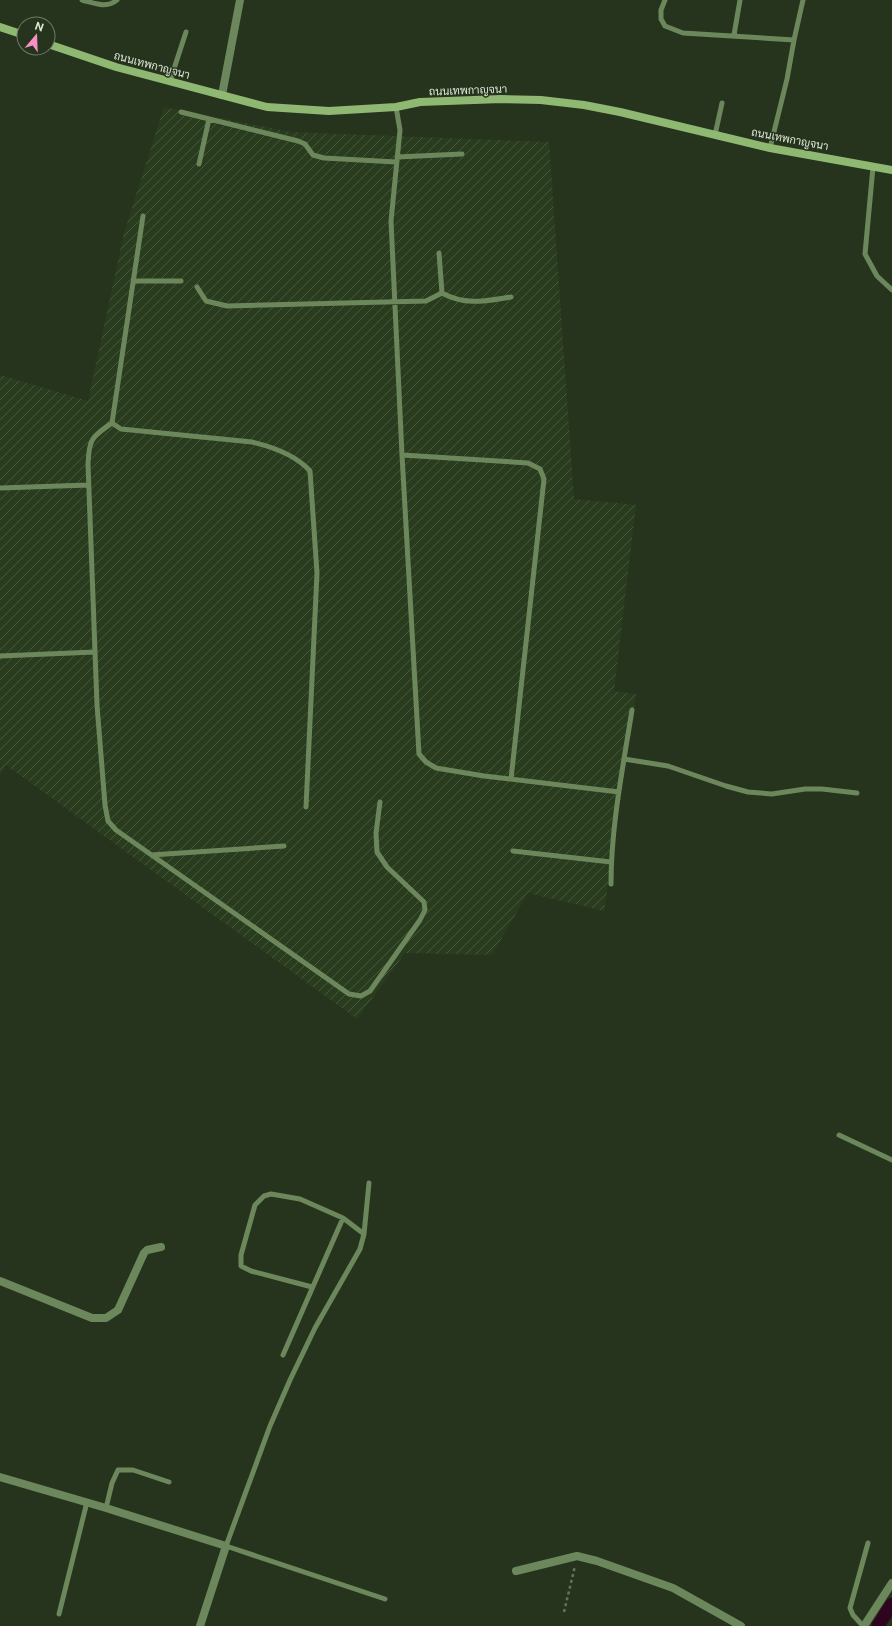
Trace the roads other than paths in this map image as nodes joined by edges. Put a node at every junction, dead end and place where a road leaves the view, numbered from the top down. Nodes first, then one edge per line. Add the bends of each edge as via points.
1 (82, 0) edge
2 (117, 0) edge
3 (240, 0) edge
4 (665, 0) edge
5 (740, 0) edge
6 (803, 0) edge
7 (0, 27) edge
8 (186, 32) dead end
9 (16, 33) edge
10 (734, 35) junction
11 (794, 40) junction
12 (56, 47) edge
13 (170, 81) junction
14 (222, 95) junction
15 (722, 103) dead end
16 (396, 108) junction
17 (181, 112) dead end
18 (209, 119) junction
19 (715, 134) junction
20 (770, 148) junction
21 (462, 154) dead end
22 (396, 160) junction
23 (199, 164) dead end
24 (873, 167) junction
25 (892, 170) edge
26 (143, 216) dead end
27 (439, 253) dead end
28 (135, 281) junction
29 (181, 281) dead end
30 (196, 287) dead end
31 (892, 290) edge
32 (442, 293) junction
33 (511, 297) dead end
34 (396, 302) junction
35 (112, 423) junction
36 (402, 455) junction
37 (89, 484) junction
38 (0, 488) edge
39 (95, 652) junction
40 (0, 656) edge
41 (632, 710) dead end
42 (624, 759) junction
43 (511, 779) junction
44 (619, 792) junction
45 (857, 793) dead end
46 (380, 802) dead end
47 (306, 807) dead end
48 (284, 846) dead end
49 (513, 851) dead end
50 (151, 855) junction
51 (611, 862) junction
52 (610, 884) dead end
53 (839, 1135) dead end
54 (892, 1160) edge
55 (369, 1183) dead end
56 (343, 1218) junction
57 (364, 1234) junction
58 (161, 1247) dead end
59 (0, 1281) edge
60 (312, 1287) junction
61 (283, 1355) dead end
62 (0, 1478) edge
63 (169, 1482) dead end
64 (87, 1502) junction
65 (106, 1508) junction
66 (868, 1543) dead end
67 (226, 1546) junction
68 (516, 1571) dead end
69 (892, 1583) edge
70 (385, 1599) dead end
71 (59, 1614) dead end
72 (203, 1625) edge
73 (741, 1626) edge
74 (863, 1626) edge

1 - 2 lane via 100,5 113,4
3 - 14 street
4 - 10 lane via 661,10 661,19 665,26 683,33
5 - 10 lane
6 - 11 lane
7 - 9 street
8 - 13 lane
10 - 11 lane
11 - 20 lane
12 - 13 street, ถนนเทพกาญจนา via 116,67
13 - 14 street, ถนนเทพกาญจนา
14 - 16 street, ถนนเทพกาญจนา via 267,107 329,111
15 - 19 lane
16 - 19 street, ถนนเทพกาญจนา via 420,102 541,100 620,112
16 - 22 lane via 400,130
17 - 18 lane
18 - 22 lane via 298,141 305,144 313,155 324,158
18 - 23 lane
19 - 20 street, ถนนเทพกาญจนา
20 - 24 street, ถนนเทพกาญจนา
21 - 22 lane
22 - 34 lane via 391,222
24 - 25 street, ถนนเทพกาญจนา
24 - 31 lane via 866,254 877,276
26 - 28 lane
27 - 32 lane
28 - 29 lane
28 - 35 lane
30 - 34 lane via 206,301 227,306
32 - 33 lane via 476,303
32 - 34 lane via 426,301
34 - 36 lane
35 - 37 lane via 94,436 89,448
35 - 47 lane via 120,429 270,446 302,462 310,472 317,573
36 - 43 lane via 419,754 436,768
36 - 43 lane via 528,463 540,469 544,479
37 - 38 lane
37 - 39 lane
39 - 40 lane
39 - 50 lane via 108,821 116,830
41 - 42 lane
42 - 44 lane
42 - 45 lane via 668,766 748,792 772,794 822,789
43 - 44 lane
44 - 51 lane
46 - 50 lane via 376,833 377,852 387,867 424,902 425,910 370,991 361,996 349,994
48 - 50 lane
49 - 51 lane
51 - 52 lane
53 - 54 lane
55 - 57 lane
56 - 57 lane
56 - 60 lane
56 - 60 lane via 291,1196 272,1194 264,1196 254,1205 241,1255 241,1266
57 - 67 lane via 353,1264 315,1328 290,1380 270,1426
58 - 59 street via 144,1253 126,1297 118,1310 106,1318 92,1318
60 - 61 lane
62 - 64 street
63 - 65 lane via 133,1470 118,1470
64 - 65 street
64 - 71 lane
65 - 67 street
66 - 74 lane via 850,1608 852,1615
67 - 70 lane
67 - 72 street
68 - 73 street via 577,1556 597,1560 673,1588
69 - 74 street

